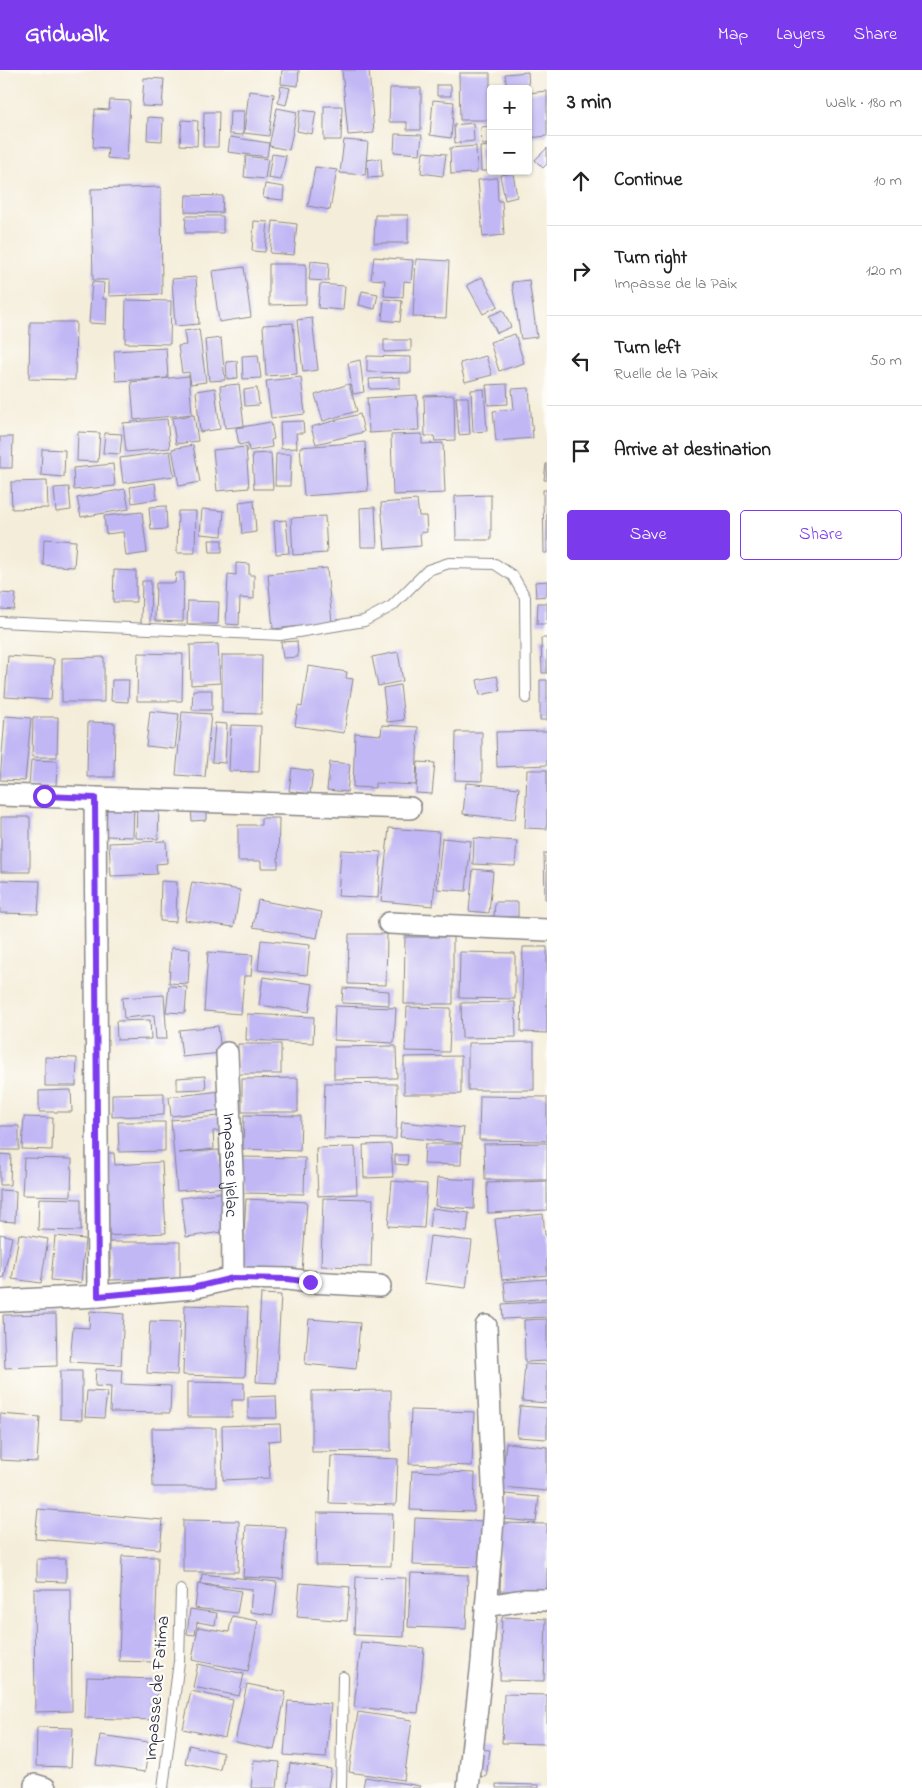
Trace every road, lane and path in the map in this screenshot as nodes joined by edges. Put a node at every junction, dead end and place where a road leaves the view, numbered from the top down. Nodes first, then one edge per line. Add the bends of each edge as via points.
1 (0, 622) edge
2 (526, 698) dead end
3 (0, 795) edge
4 (95, 798) junction
5 (410, 808) dead end
6 (389, 923) dead end
7 (547, 930) edge
8 (227, 1053) dead end
9 (233, 1278) junction
10 (380, 1286) dead end
11 (98, 1296) junction
12 (0, 1301) edge
13 (486, 1326) dead end
14 (180, 1590) dead end
15 (547, 1600) edge
16 (486, 1606) junction
17 (344, 1677) dead end
18 (162, 1788) edge
19 (342, 1788) edge
20 (468, 1788) edge

1 - 2 lane via 280,635 364,621 392,606 428,570 449,563 495,564 513,576 525,597
3 - 4 street
4 - 5 street
4 - 11 street
6 - 7 street
8 - 9 street, Impasse Ijelac
9 - 10 street
9 - 11 street via 192,1288
11 - 12 street
13 - 16 street via 494,1506
14 - 18 lane, Impasse de Fatima via 179,1661
15 - 16 street
16 - 20 street
17 - 19 lane

